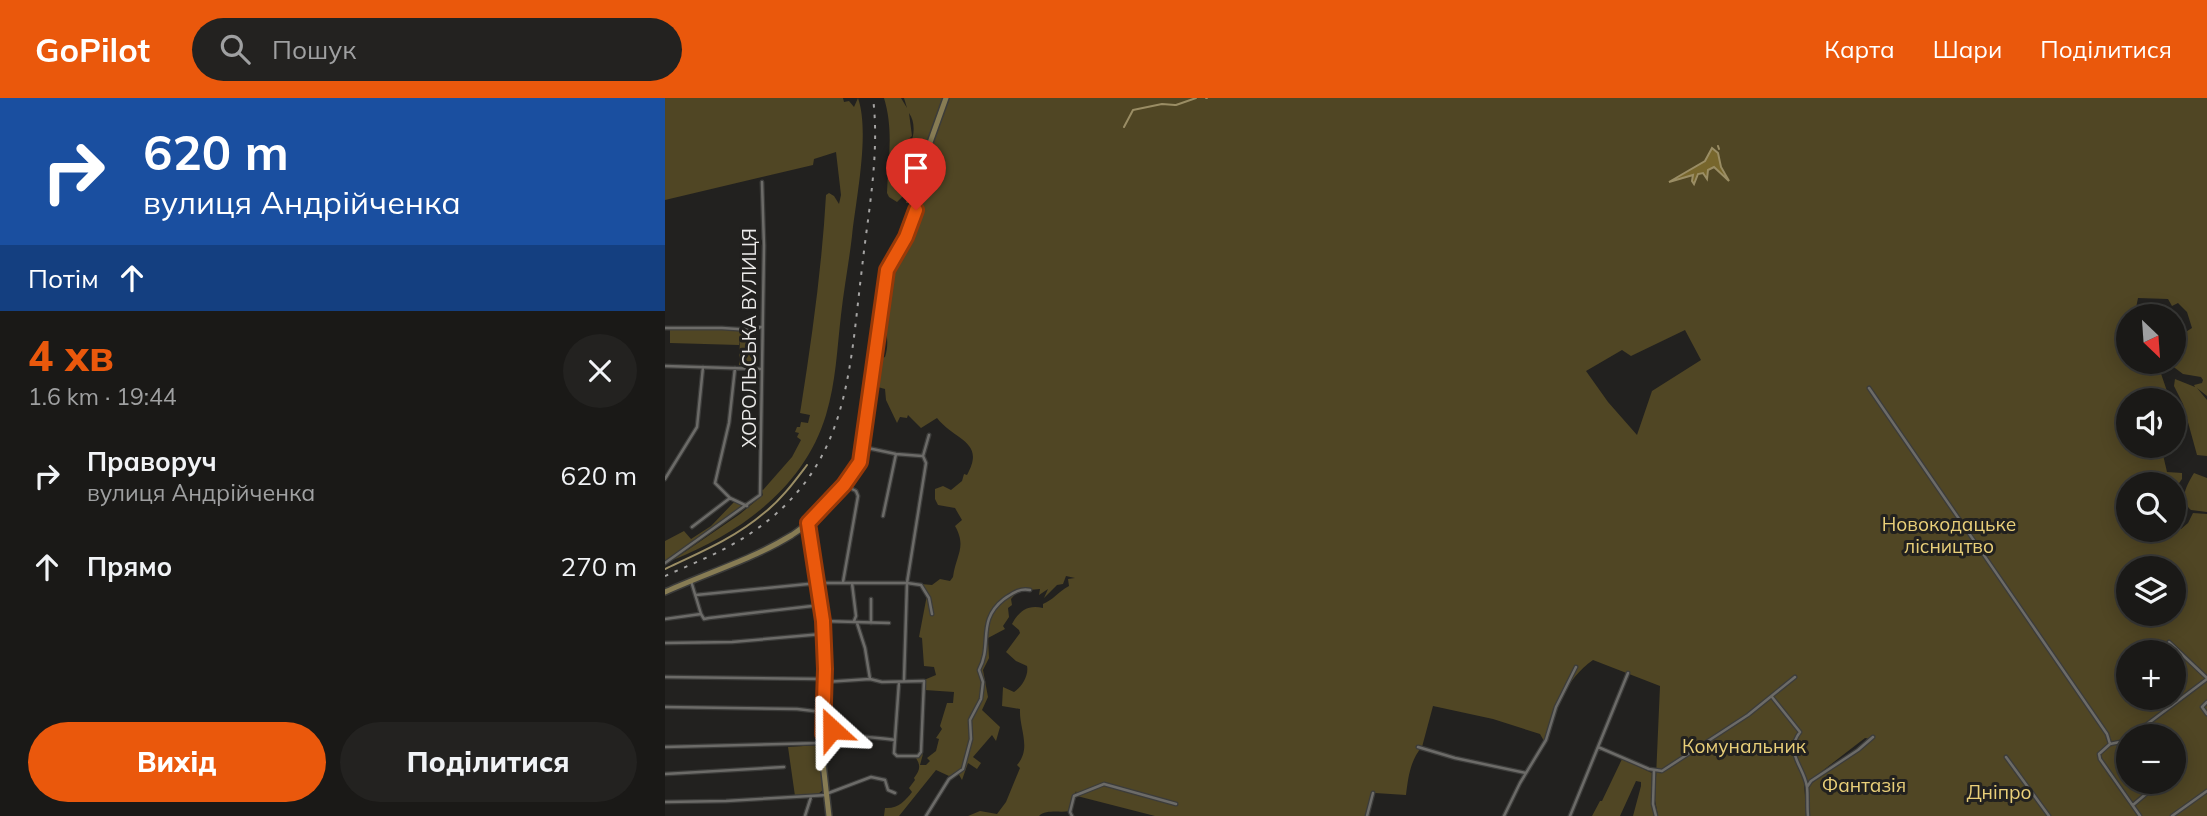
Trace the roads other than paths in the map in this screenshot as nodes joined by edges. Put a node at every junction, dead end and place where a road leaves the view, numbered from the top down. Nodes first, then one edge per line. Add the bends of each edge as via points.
1 (946, 98) edge
2 (762, 182) dead end
3 (761, 327) junction
4 (665, 328) edge
5 (665, 366) edge
6 (703, 367) junction
7 (734, 368) junction
8 (761, 369) junction
9 (1869, 388) dead end
10 (929, 435) dead end
11 (863, 447) junction
12 (896, 454) junction
13 (923, 456) junction
14 (665, 480) edge
15 (844, 485) junction
16 (730, 498) junction
17 (747, 506) junction
18 (883, 516) dead end
19 (808, 523) junction
20 (692, 527) dead end
21 (665, 563) edge
22 (691, 581) junction
23 (818, 583) junction
24 (842, 583) junction
25 (852, 583) junction
26 (907, 583) junction
27 (1030, 590) dead end
28 (665, 592) edge
29 (696, 595) junction
30 (871, 599) dead end
31 (821, 605) junction
32 (701, 614) junction
33 (932, 614) dead end
34 (665, 619) edge
35 (823, 621) junction
36 (855, 622) junction
37 (871, 623) junction
38 (889, 623) dead end
39 (824, 634) junction
40 (665, 643) edge
41 (2186, 659) edge
42 (1576, 667) dead end
43 (1628, 673) dead end
44 (665, 677) edge
45 (1795, 677) dead end
46 (2207, 679) edge
47 (825, 680) junction
48 (870, 680) junction
49 (902, 681) junction
50 (1772, 697) junction
51 (2207, 702) edge
52 (665, 707) edge
53 (823, 712) junction
54 (2207, 714) edge
55 (2146, 724) edge
56 (823, 734) junction
57 (1873, 737) dead end
58 (895, 740) junction
59 (823, 743) junction
60 (2116, 743) edge
61 (2110, 744) junction
62 (665, 747) edge
63 (1417, 747) dead end
64 (1598, 747) junction
65 (2007, 757) dead end
66 (784, 767) dead end
67 (1654, 771) junction
68 (1526, 773) junction
69 (665, 774) edge
70 (1807, 787) junction
71 (2207, 791) edge
72 (895, 793) dead end
73 (1373, 793) dead end
74 (827, 794) junction
75 (2146, 794) edge
76 (811, 797) junction
77 (665, 802) edge
78 (1176, 804) dead end
79 (2133, 805) junction
80 (2048, 814) edge
81 (805, 816) edge
82 (829, 816) edge
83 (926, 816) edge
84 (1072, 816) edge
85 (1367, 816) edge
86 (1504, 816) edge
87 (1570, 816) edge
88 (1656, 816) edge
89 (1808, 816) edge
90 (2041, 816) edge
91 (2140, 816) edge
92 (2172, 816) edge

1 - 11 street via 927,151 912,224 887,270
2 - 3 street, ХОРОЛЬСЬКА ВУЛИЦЯ
3 - 4 street
3 - 8 street, ХОРОЛЬСЬКА ВУЛИЦЯ
5 - 6 street
6 - 7 street
6 - 14 street via 696,428
7 - 8 street
7 - 16 street via 729,422 715,483
8 - 17 street, ХОРОЛЬСЬКА ВУЛИЦЯ via 760,495
9 - 61 street
10 - 13 street
11 - 12 street
11 - 15 street via 860,462
12 - 13 street
12 - 18 street
13 - 26 street via 926,463
15 - 19 street
15 - 24 street via 858,496
16 - 17 street
16 - 20 street
17 - 21 street
19 - 22 street via 766,548
19 - 23 street
22 - 28 street
22 - 29 street
23 - 24 street
23 - 29 street
23 - 31 street
24 - 25 street
25 - 26 street
25 - 36 street
26 - 33 street via 921,585
26 - 49 street
27 - 83 street via 1012,593 990,616 979,670 982,699 970,720 971,739 963,769 949,779
29 - 32 street
30 - 37 street
31 - 32 street via 704,619
31 - 35 street
32 - 34 street
35 - 36 street
35 - 39 street
36 - 37 street
36 - 48 street
37 - 38 street
39 - 40 street
39 - 47 street
41 - 46 street
42 - 68 street via 1546,740
43 - 64 street
44 - 47 street
45 - 50 street
46 - 55 street
47 - 48 street
47 - 53 street
48 - 49 street
49 - 58 street
49 - 58 street via 924,681 920,755 896,755
50 - 67 street via 1670,768
50 - 70 street via 1800,732 1793,744
51 - 54 street via 2203,707
52 - 53 street
53 - 56 street
56 - 58 street via 838,727 857,735
56 - 59 street
57 - 70 street
59 - 62 street
59 - 74 street
60 - 61 street
61 - 79 street via 2099,754 2100,759
63 - 68 street
64 - 67 street
64 - 87 street
65 - 80 street
66 - 69 street
67 - 88 street
68 - 86 street
70 - 89 street
71 - 92 street
72 - 74 street via 889,791 885,780 871,777
73 - 85 street
74 - 76 street
74 - 82 street
75 - 79 street
76 - 77 street
76 - 81 street
78 - 84 street via 1104,784 1075,796
79 - 91 street
80 - 90 street

